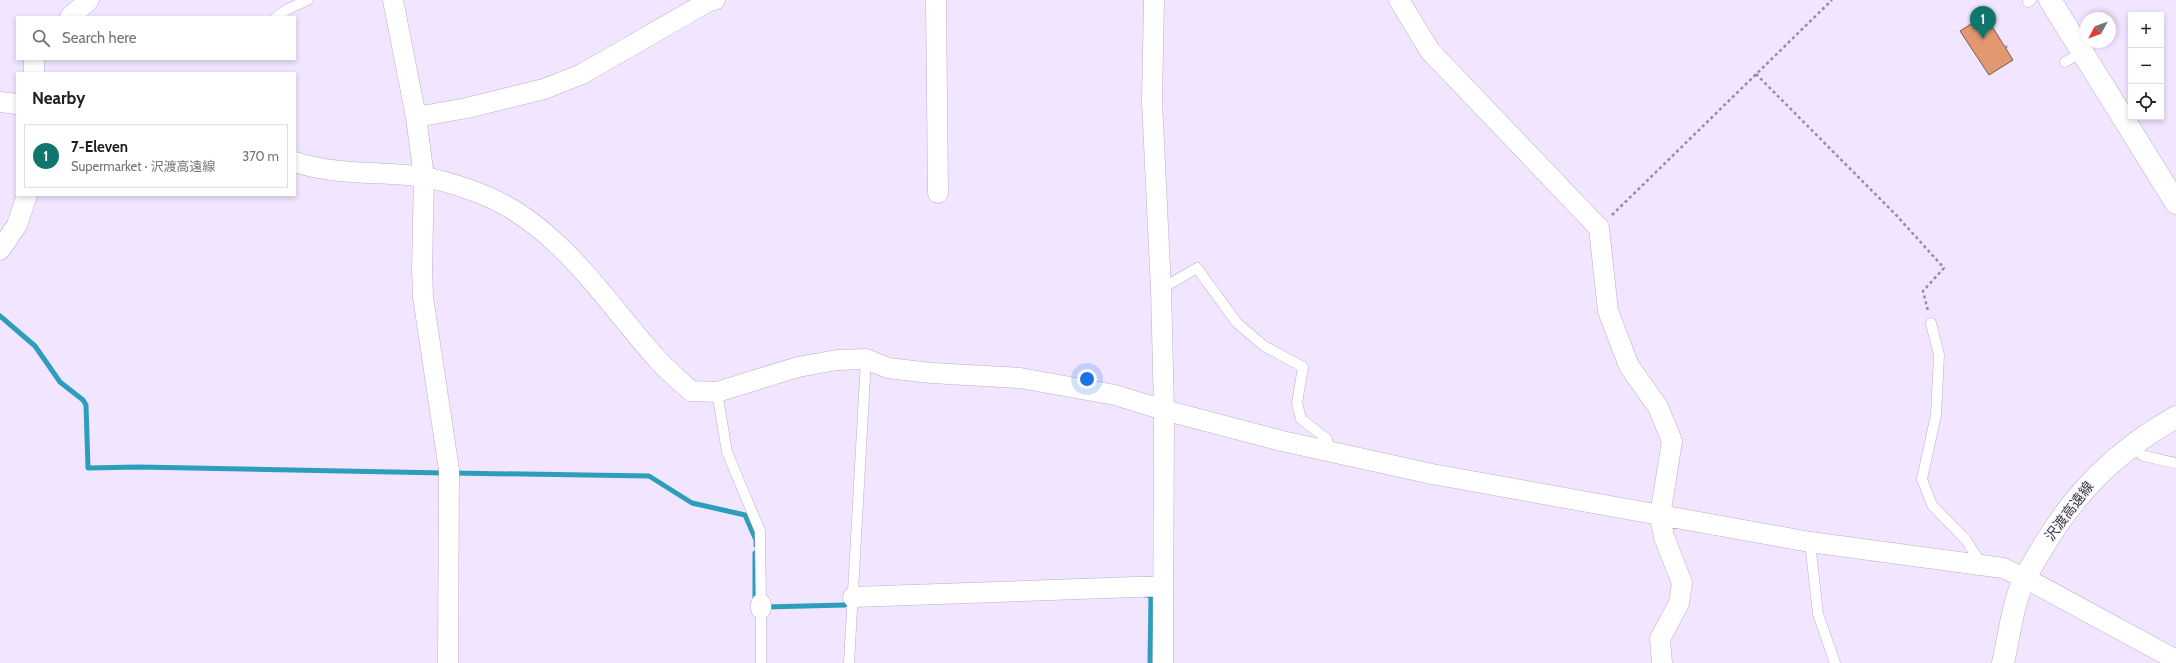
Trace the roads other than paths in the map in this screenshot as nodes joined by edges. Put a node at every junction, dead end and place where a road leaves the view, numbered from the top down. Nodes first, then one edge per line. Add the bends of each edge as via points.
1 (89, 0) edge
2 (308, 0) edge
3 (393, 0) edge
4 (715, 0) edge
5 (936, 0) edge
6 (1154, 0) edge
7 (1399, 0) edge
8 (2050, 0) edge
9 (71, 16) edge
10 (278, 16) edge
11 (34, 60) edge
12 (34, 72) edge
13 (0, 102) edge
14 (16, 104) edge
15 (416, 117) junction
16 (296, 162) edge
17 (424, 177) junction
18 (938, 193) dead end
19 (27, 196) edge
20 (2176, 203) edge
21 (0, 250) edge
22 (1162, 289) junction
23 (1931, 323) road end
24 (866, 359) junction
25 (717, 392) junction
26 (1164, 410) junction
27 (2176, 417) edge
28 (2130, 447) junction
29 (1329, 451) junction
30 (2176, 463) edge
31 (1660, 516) junction
32 (1810, 542) junction
33 (1982, 565) junction
34 (2025, 578) junction
35 (1163, 586) junction
36 (853, 598) junction
37 (2176, 660) edge
38 (448, 663) edge
39 (761, 663) edge
40 (849, 663) edge
41 (1163, 663) edge
42 (1662, 663) edge
43 (1836, 663) edge
44 (2003, 663) edge

1 - 9 street
2 - 10 lane
3 - 15 street
4 - 15 street via 582,74 544,89 467,108
5 - 18 street
6 - 22 street via 1152,101
7 - 31 street via 1430,51 1599,228 1608,311 1629,366 1658,407 1672,441
8 - 20 main road via 2074,57
11 - 12 street
13 - 14 street
15 - 17 street
16 - 17 street via 343,172
17 - 25 street via 476,192 504,204 538,226 569,256 659,361 691,391
17 - 38 street via 423,297 450,474
19 - 21 street via 17,224
22 - 26 street
22 - 29 lane via 1197,268 1237,323 1264,346 1302,367 1297,403 1301,419 1328,439
23 - 33 lane via 1939,355 1936,415 1922,479 1932,505 1966,540
24 - 25 street via 837,360 798,367
24 - 26 street via 888,368 910,371 1020,378 1115,395
24 - 36 lane
25 - 39 lane via 727,452 760,531
26 - 29 street
26 - 35 street
27 - 28 main road, 沢渡高遠線
28 - 30 lane via 2144,456
28 - 34 main road, 沢渡高遠線 via 2095,476 2057,523
29 - 31 street via 1432,474
31 - 32 street
31 - 42 street via 1664,537 1682,583 1679,603 1660,639
32 - 33 street
32 - 43 lane via 1818,614
33 - 34 street via 2003,568
34 - 37 street
34 - 44 main road, 沢渡高遠線 via 2018,595
35 - 36 street
35 - 41 street
36 - 40 lane

